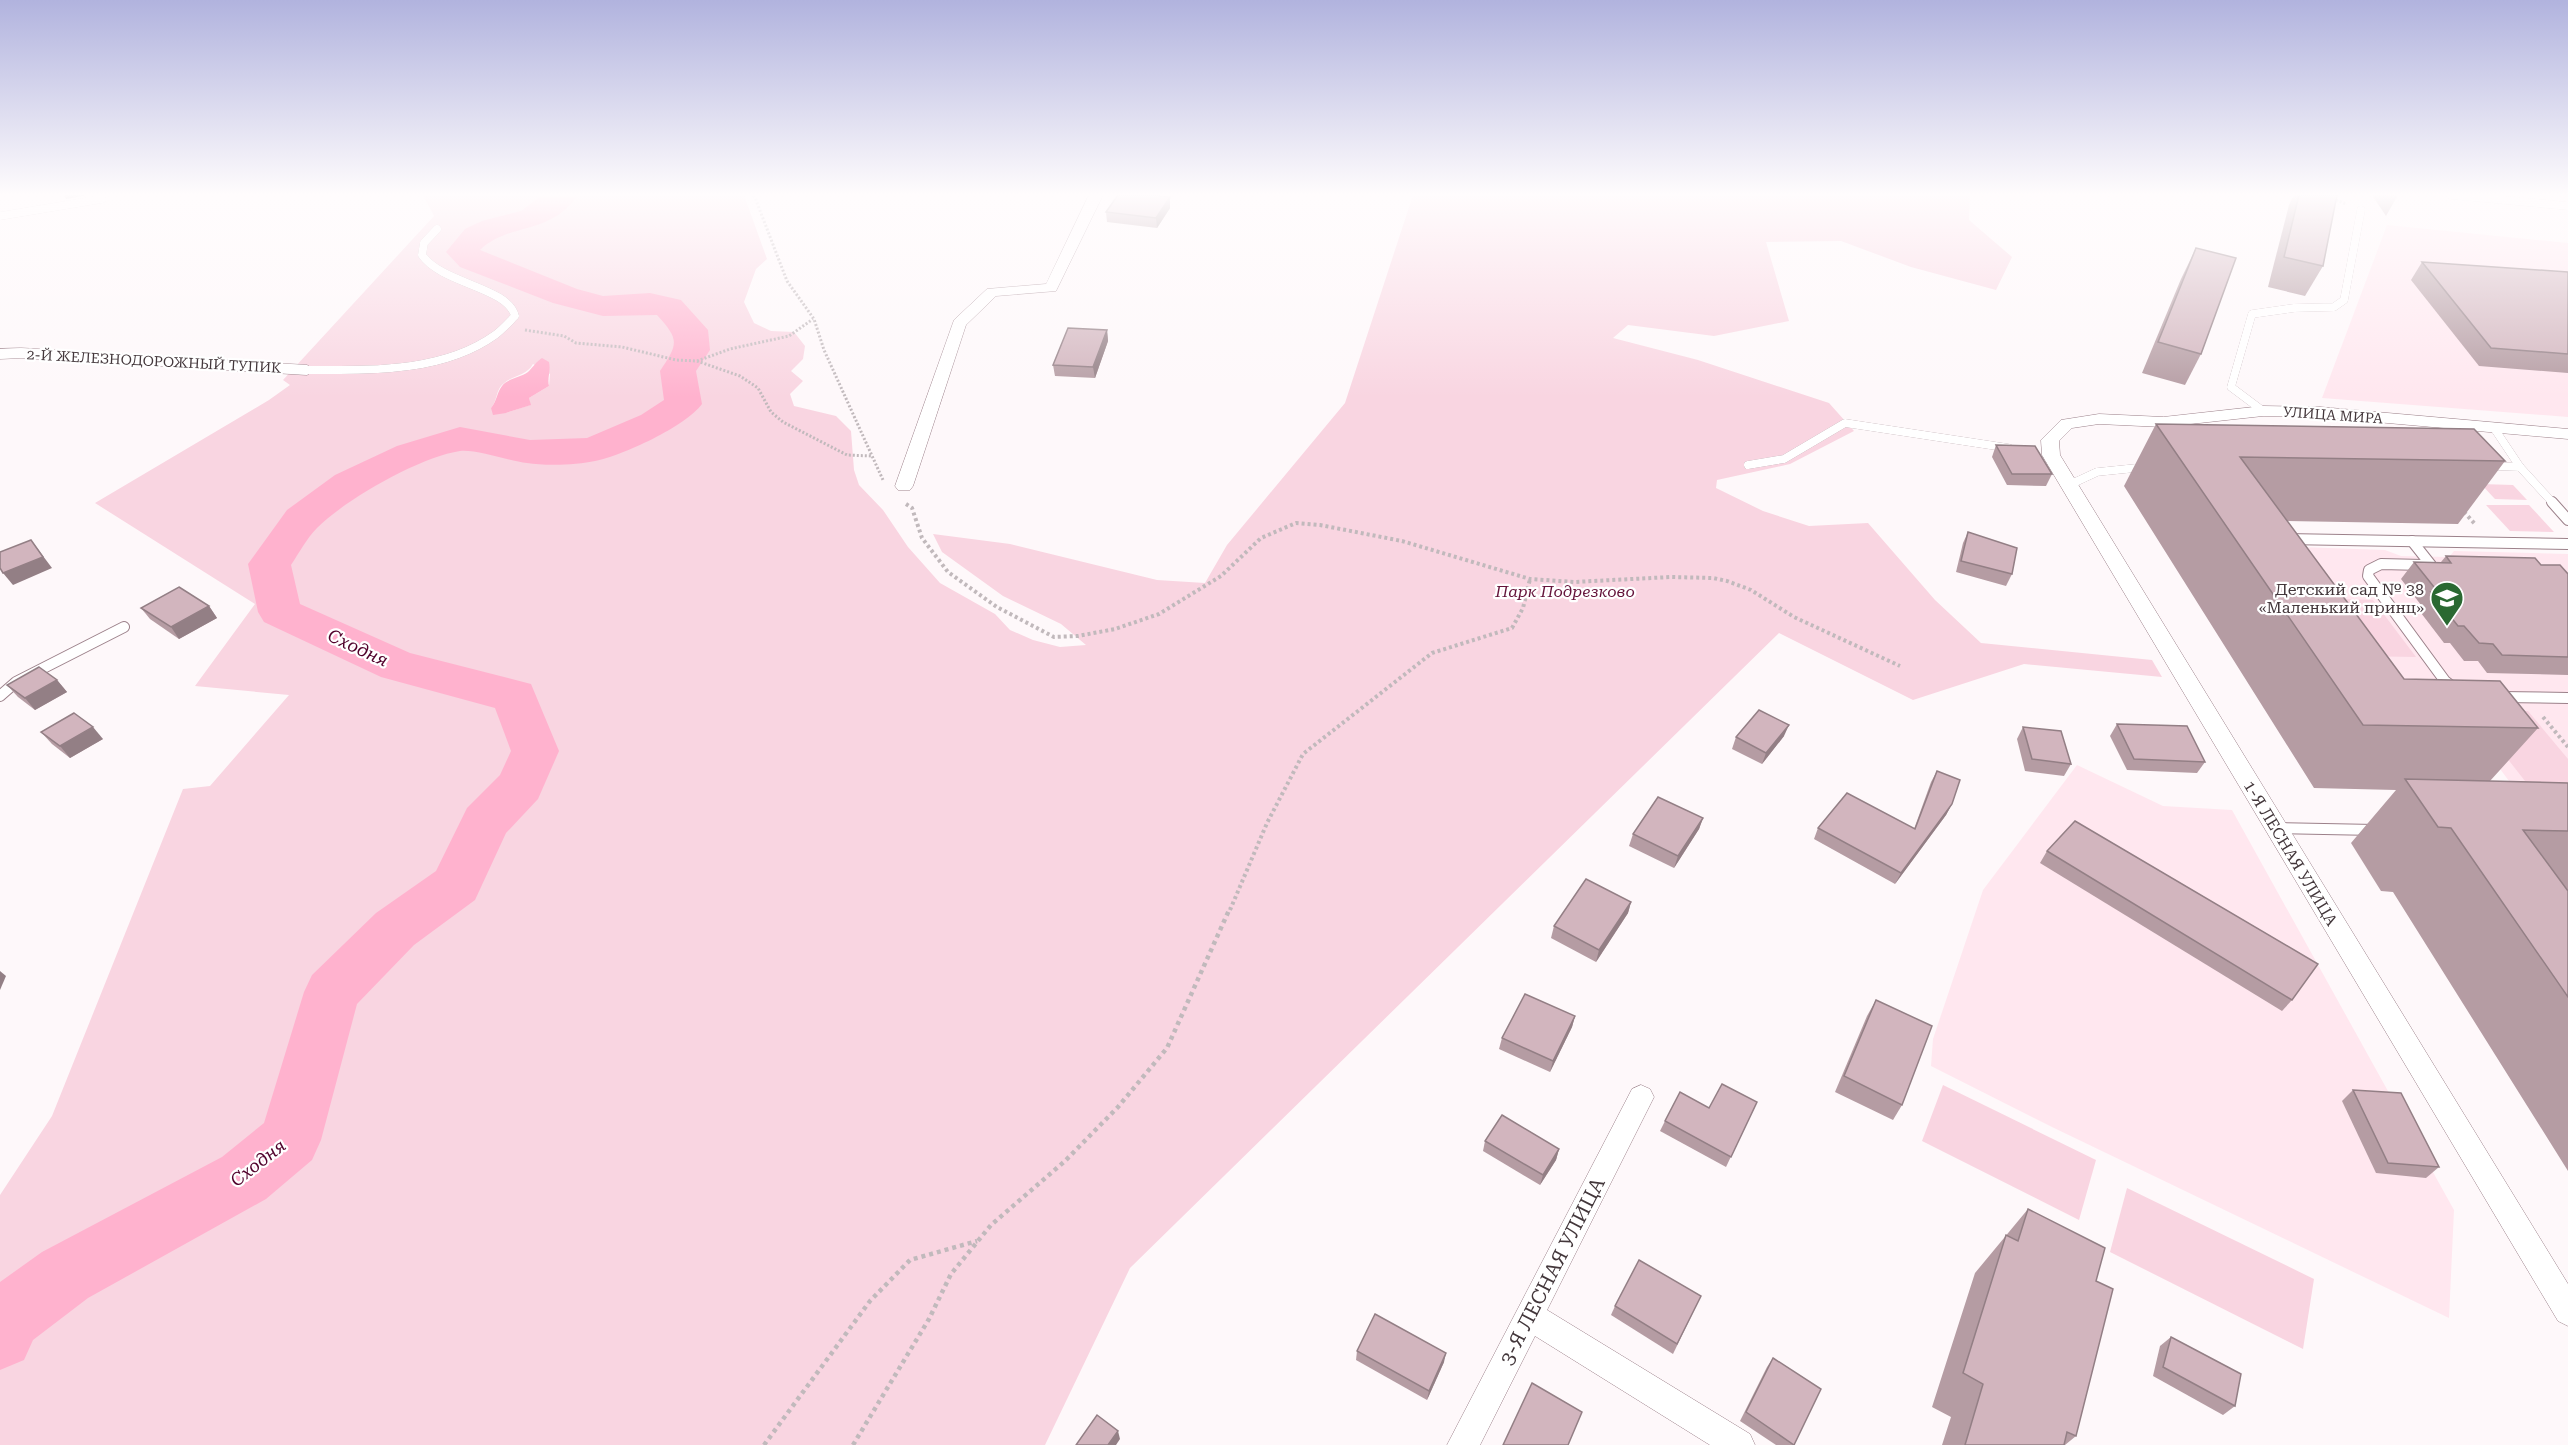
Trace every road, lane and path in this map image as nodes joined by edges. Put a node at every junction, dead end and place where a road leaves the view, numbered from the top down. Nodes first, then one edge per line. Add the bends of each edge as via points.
1 (428, 262) edge
2 (780, 262) edge
3 (1063, 262) edge
4 (2351, 262) edge
5 (814, 319) junction
6 (506, 328) junction
7 (0, 354) edge
8 (697, 361) junction
9 (307, 370) joint
10 (2263, 411) junction
11 (2099, 419) joint
12 (2494, 428) junction
13 (2568, 434) edge
14 (2015, 449) edge
15 (872, 456) junction
16 (1748, 465) dead end
17 (2477, 466) edge
18 (2161, 467) edge
19 (2520, 467) junction
20 (885, 484) dead end
21 (2069, 485) junction
22 (904, 486) dead end
23 (904, 503) dead end
24 (2460, 508) edge
25 (2568, 520) edge
26 (2271, 538) edge
27 (2412, 541) junction
28 (2491, 543) junction
29 (2568, 544) edge
30 (1530, 579) junction
31 (124, 627) dead end
32 (1054, 637) joint
33 (1900, 666) dead end
34 (2466, 694) edge
35 (0, 696) edge
36 (2484, 696) edge
37 (2528, 698) junction
38 (2568, 698) edge
39 (2568, 747) edge
40 (2276, 828) junction
41 (2382, 830) dead end
42 (1641, 1097) dead end
43 (978, 1241) junction
44 (2568, 1311) edge
45 (1530, 1316) junction
46 (764, 1445) edge
47 (853, 1445) edge
48 (1463, 1445) edge
49 (1739, 1445) edge

1 - 6 lane via 431,268 512,306 515,316
2 - 5 path via 787,281
3 - 22 street via 1051,288 992,292 959,323
4 - 10 lane via 2344,300 2334,307 2252,314 2231,387
5 - 8 path via 794,336
5 - 15 path
6 - 8 path
6 - 9 lane via 466,349 418,364 375,370
7 - 9 street, 2-Й ЖЕЛЕЗНОДОРОЖНЫЙ ТУПИК
8 - 15 path via 740,376 758,388 771,412 783,422 847,455
10 - 11 street, УЛИЦА МИРА via 2163,423
10 - 12 street, УЛИЦА МИРА via 2320,412
11 - 21 street, 1-Я ЛЕСНАЯ УЛИЦА via 2067,424 2050,440 2045,454
12 - 13 street, УЛИЦА МИРА
12 - 19 lane
14 - 16 lane via 1845,423 1784,459
15 - 20 path
17 - 19 lane
18 - 21 lane via 2104,469
19 - 25 lane
21 - 40 street, 1-Я ЛЕСНАЯ УЛИЦА
23 - 32 path via 912,507 922,538 948,572 996,607
24 - 28 path
26 - 27 lane
27 - 28 lane
27 - 34 lane via 2436,566 2381,564 2369,570 2368,576 2445,681
28 - 29 lane
30 - 32 path via 1393,539 1296,523 1261,538 1221,576 1159,614 1115,629
30 - 33 path via 1574,582 1671,577 1727,581
30 - 43 path via 1523,608 1512,628 1432,654 1303,754 1267,823 1167,1048 1065,1161
31 - 35 lane via 16,682
36 - 37 lane
37 - 38 lane
37 - 39 path
40 - 41 lane
40 - 44 street, 1-Я ЛЕСНАЯ УЛИЦА
42 - 45 street, 3-Я ЛЕСНАЯ УЛИЦА
43 - 46 path via 910,1260 870,1301
43 - 47 path via 951,1274 929,1319
45 - 48 street, 3-Я ЛЕСНАЯ УЛИЦА
45 - 49 street

